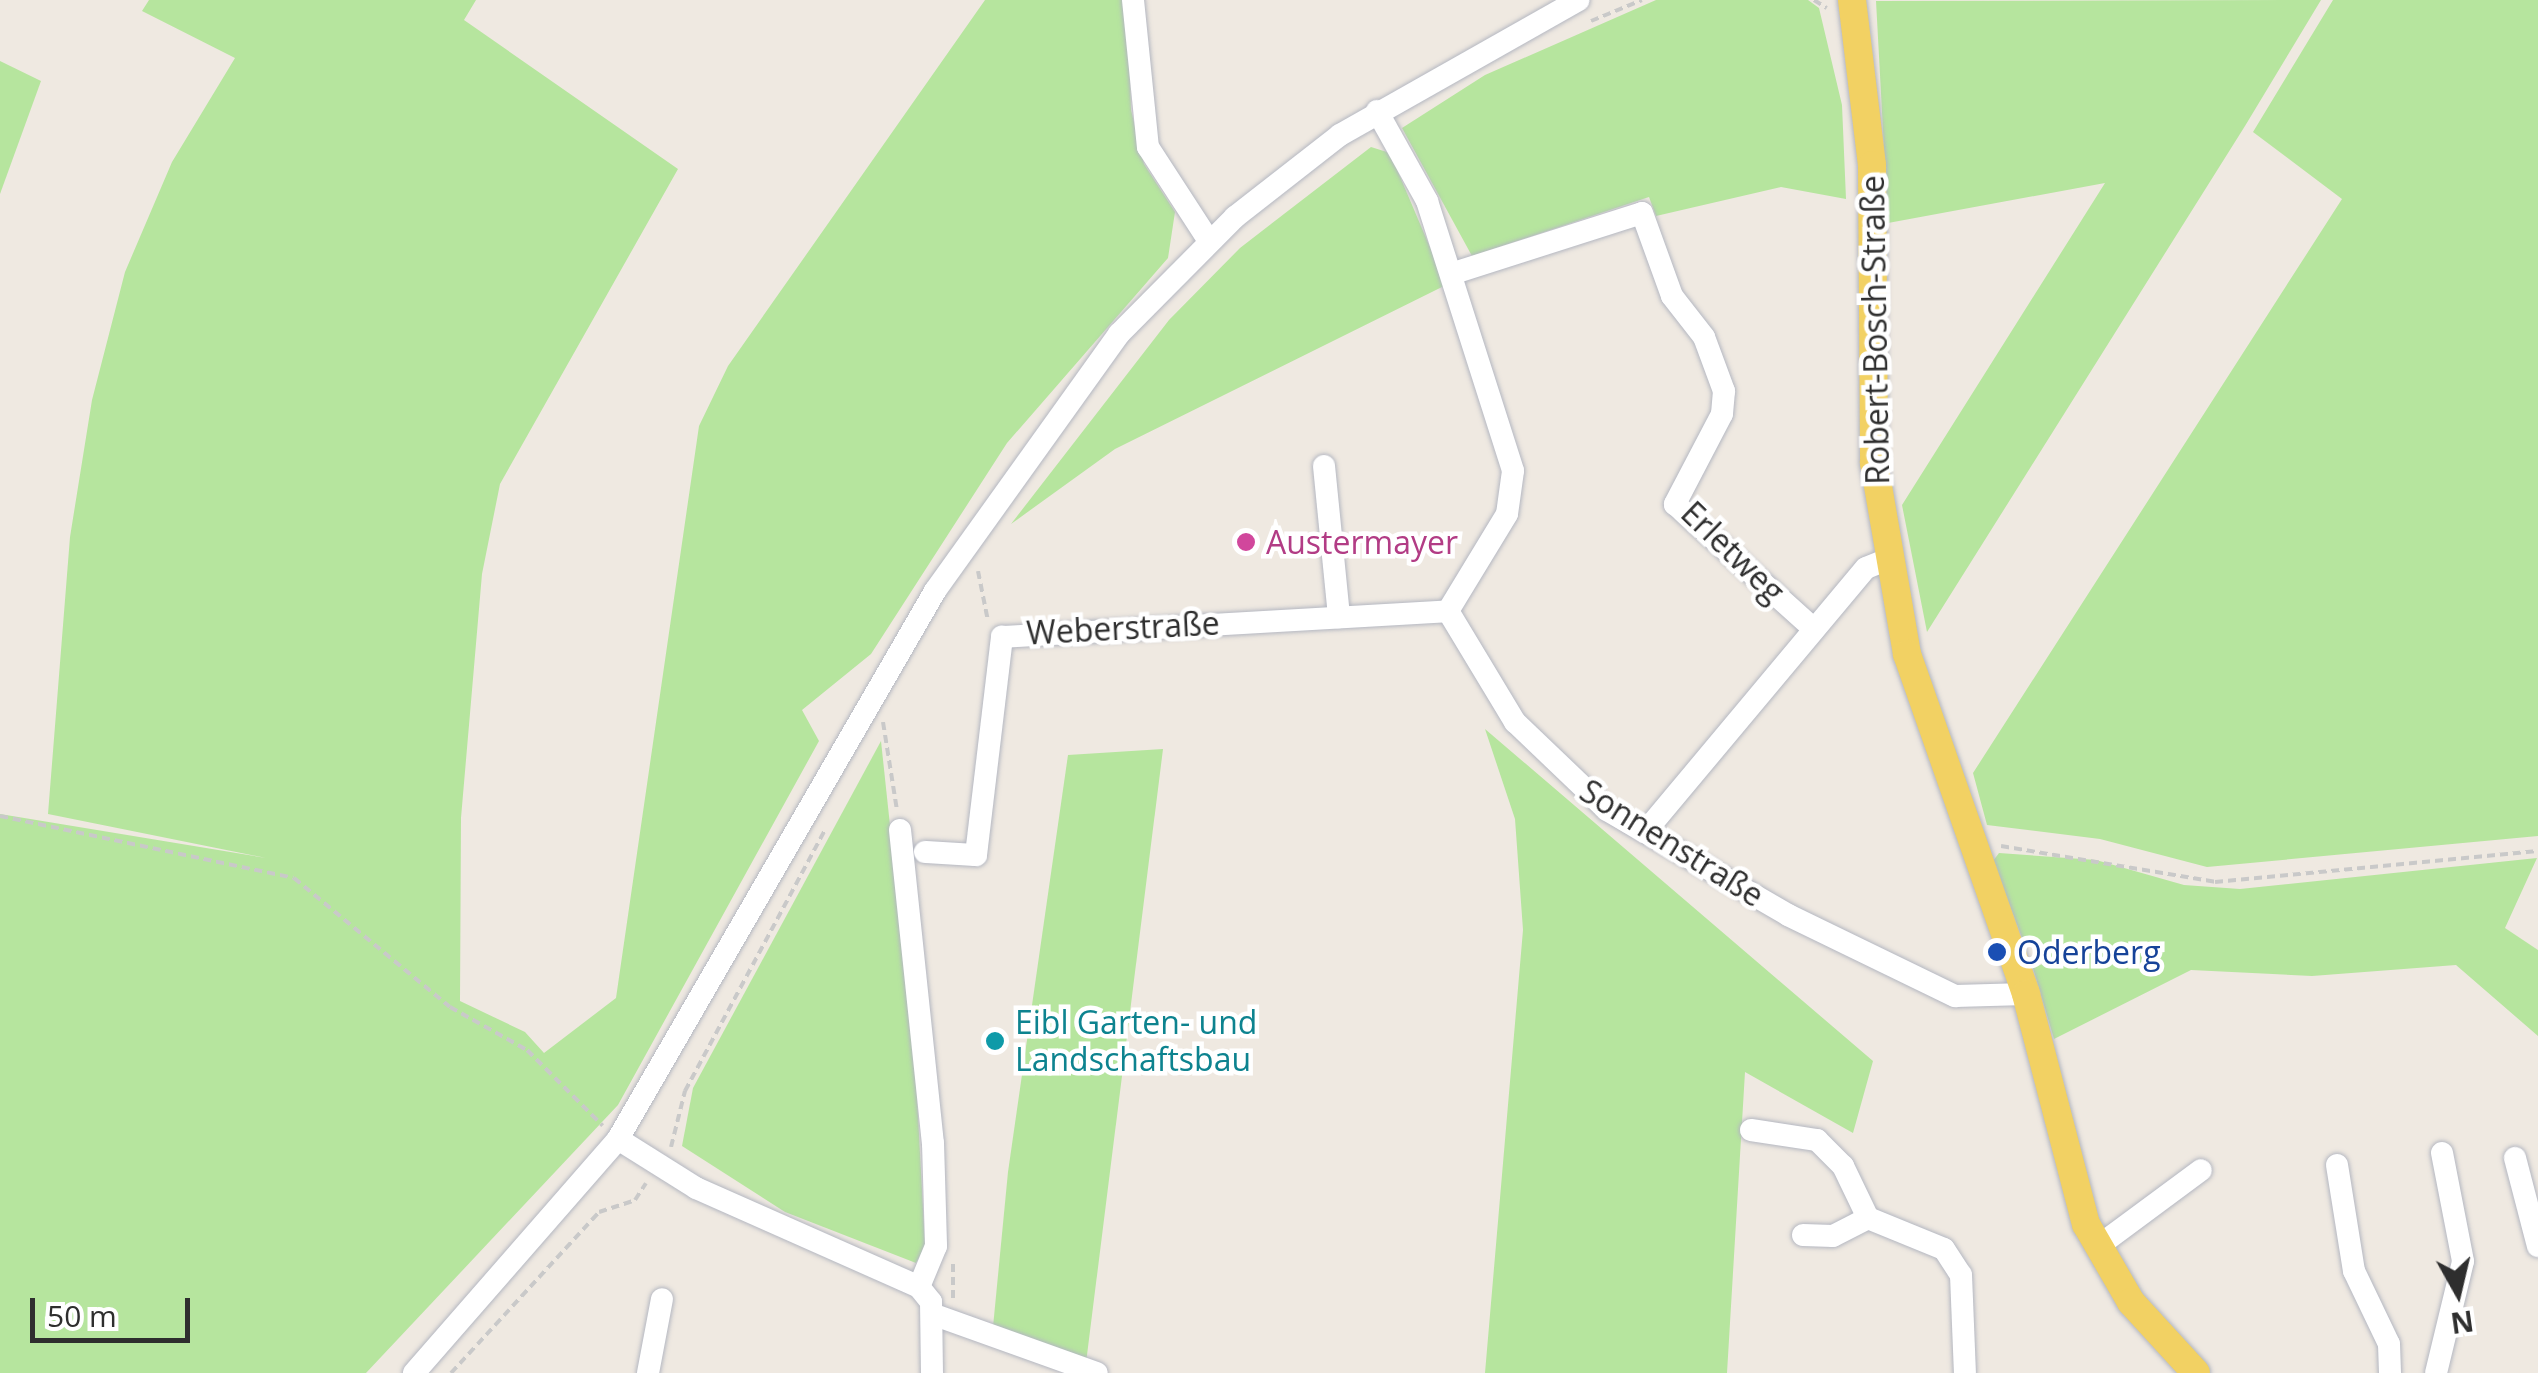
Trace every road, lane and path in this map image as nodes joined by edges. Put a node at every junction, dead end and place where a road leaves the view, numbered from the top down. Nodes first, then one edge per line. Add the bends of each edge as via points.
1 (1133, 0) edge
2 (1579, 0) edge
3 (1642, 0) edge
4 (1814, 0) edge
5 (1840, 4) edge
6 (1582, 24) dead end
7 (1377, 111) junction
8 (1209, 241) junction
9 (1454, 273) junction
10 (1324, 466) dead end
11 (1888, 558) junction
12 (967, 582) dead end
13 (1448, 611) junction
14 (1339, 617) junction
15 (1814, 629) junction
16 (998, 640) junction
17 (892, 707) dead end
18 (883, 722) junction
19 (874, 740) dead end
20 (0, 816) edge
21 (826, 826) dead end
22 (900, 830) joint
23 (1645, 832) junction
24 (1972, 850) junction
25 (2538, 851) edge
26 (924, 852) dead end
27 (2026, 994) junction
28 (1751, 1130) dead end
29 (618, 1139) junction
30 (2442, 1153) dead end
31 (2515, 1158) dead end
32 (2337, 1165) dead end
33 (658, 1166) junction
34 (2201, 1170) dead end
35 (1868, 1218) junction
36 (1804, 1235) dead end
37 (2538, 1246) edge
38 (2097, 1247) junction
39 (918, 1287) junction
40 (662, 1299) dead end
41 (932, 1314) junction
42 (414, 1373) edge
43 (450, 1373) edge
44 (648, 1373) edge
45 (932, 1373) edge
46 (1097, 1373) edge
47 (1965, 1373) edge
48 (2196, 1373) edge
49 (2390, 1373) edge
50 (2436, 1373) edge

1 - 8 street via 1148,147
2 - 7 street
3 - 6 path
4 - 5 path
5 - 11 main road, Robert-Bosch-Straße via 1872,166 1870,408
7 - 8 street
7 - 9 street via 1428,201
8 - 29 street via 1094,364 962,550
9 - 13 street via 1514,486 1507,514
9 - 15 street, Erletweg via 1642,212 1672,296 1704,337 1724,391 1722,414 1675,504
10 - 14 street
11 - 15 street via 1866,568
11 - 24 main road, Robert-Bosch-Straße via 1920,699
12 - 16 path via 977,566
13 - 14 street, Weberstraße
13 - 23 street, Sonnenstraße via 1515,722 1573,782
14 - 16 street, Weberstraße
15 - 23 street
16 - 26 street, Weberstraße via 976,855
17 - 18 path
18 - 19 path
18 - 22 path
20 - 29 path via 294,878 450,1007 528,1050
21 - 33 path via 685,1091 675,1141
22 - 39 street via 934,1142 936,1246
23 - 27 street, Sonnenstraße via 1942,992
24 - 25 path via 2040,847 2215,882
24 - 27 main road, Robert-Bosch-Straße
27 - 38 main road, Robert-Bosch-Straße
28 - 35 street via 1804,1135 1830,1149
29 - 33 street
29 - 42 street
30 - 50 street via 2462,1260
31 - 37 street
32 - 49 street via 2354,1271 2389,1344
33 - 39 street
33 - 43 path via 634,1200 599,1212
34 - 38 street
35 - 36 street via 1833,1236
35 - 47 street via 1954,1261
38 - 48 main road, Robert-Bosch-Straße via 2131,1302
39 - 41 street
40 - 44 street
41 - 45 street
41 - 46 street

